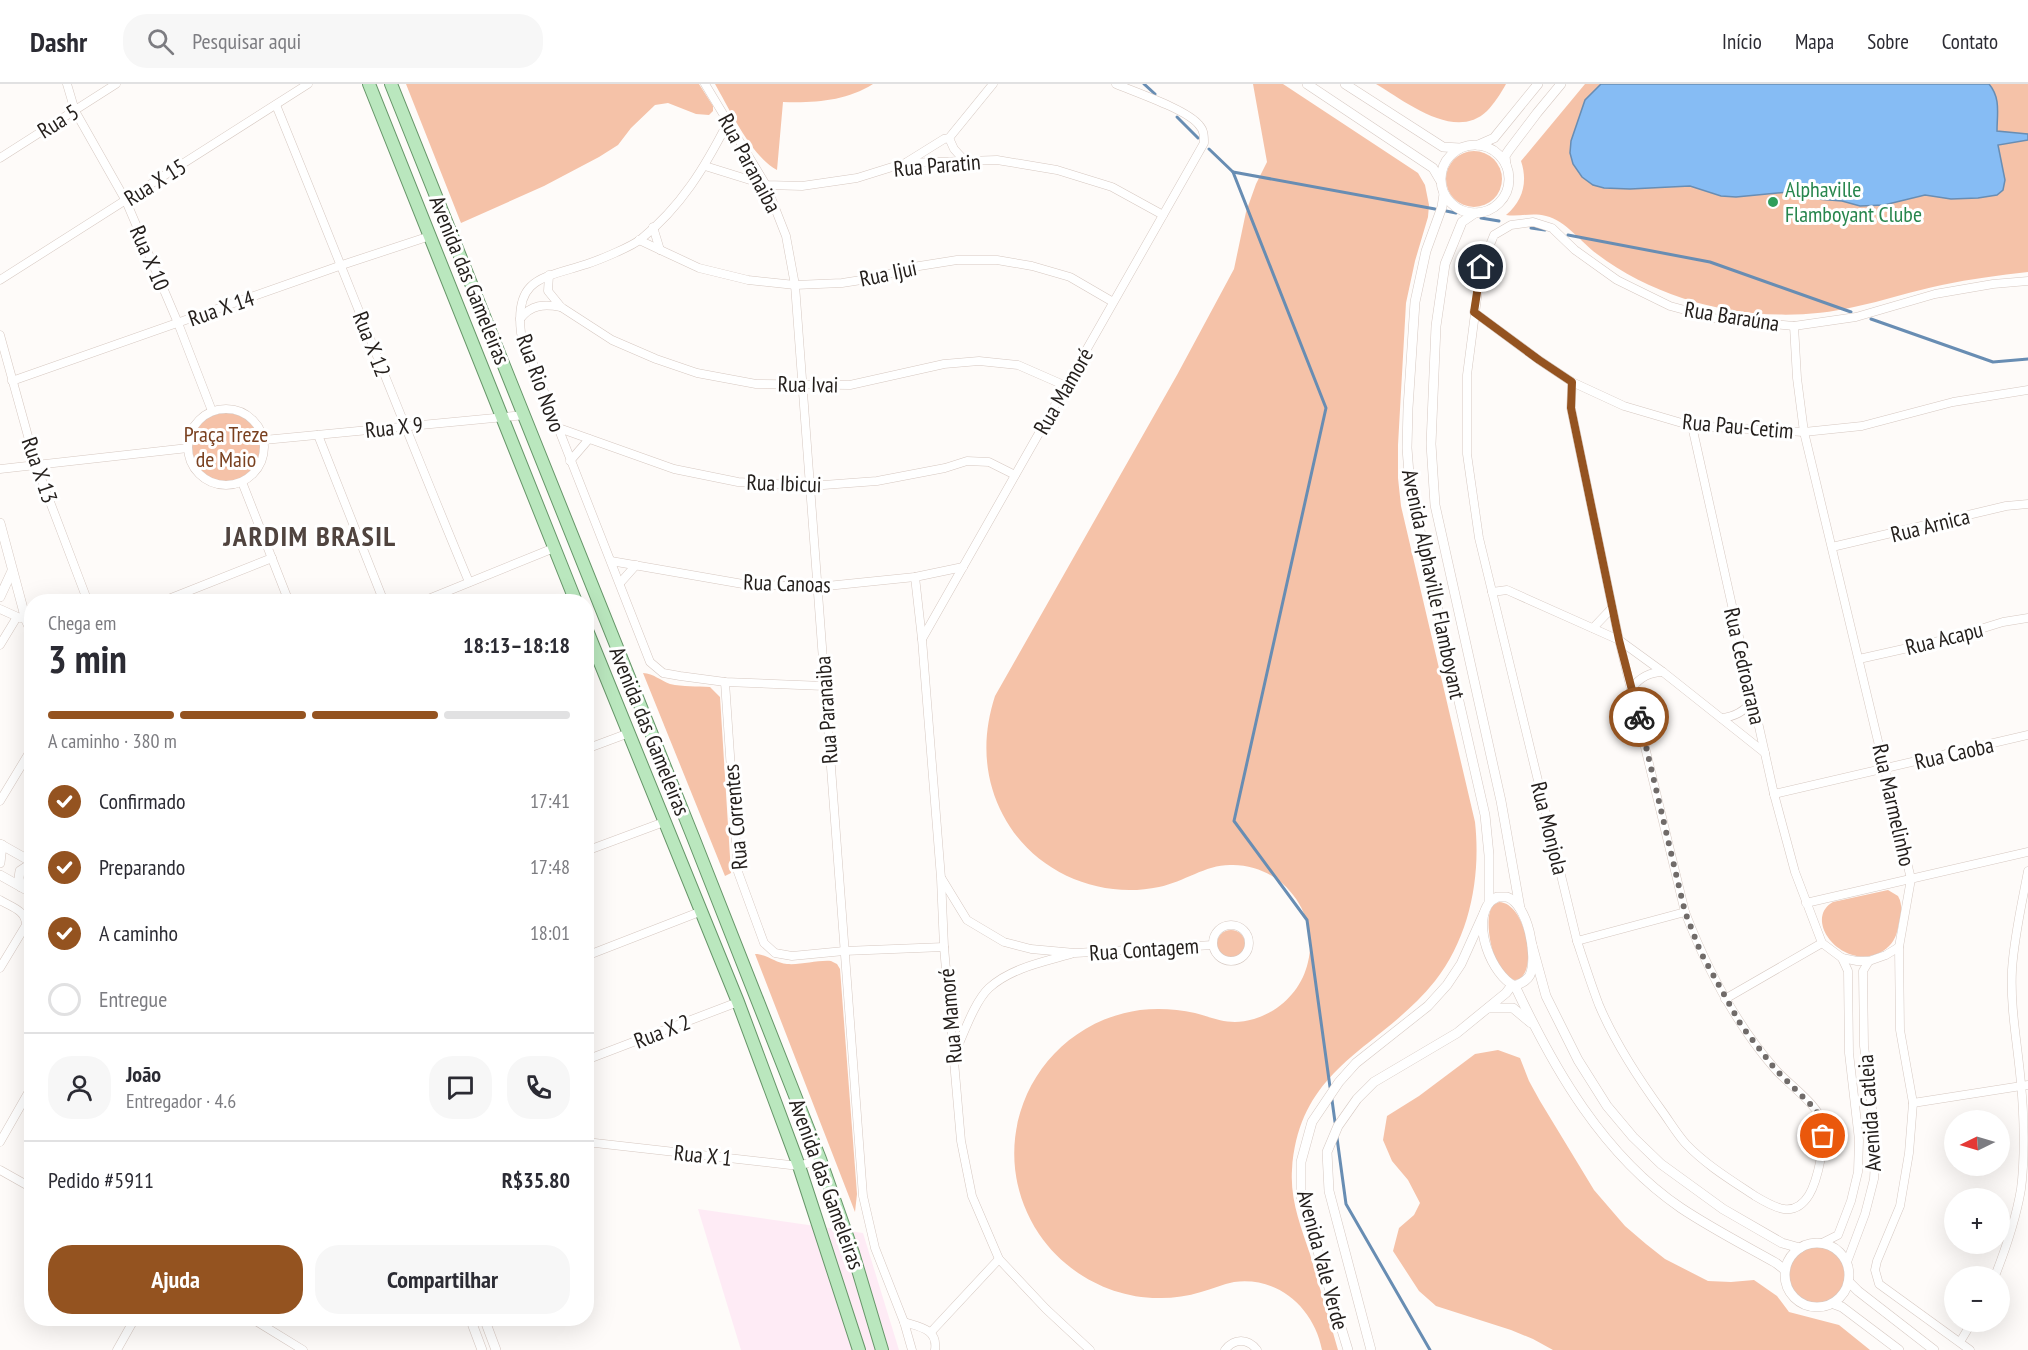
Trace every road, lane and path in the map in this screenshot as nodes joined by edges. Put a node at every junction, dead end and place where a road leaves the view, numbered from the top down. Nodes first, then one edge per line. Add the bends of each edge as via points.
1 (67, 84) edge
2 (117, 84) edge
3 (308, 84) edge
4 (369, 84) edge
5 (391, 84) edge
6 (705, 84) edge
7 (993, 84) edge
8 (1116, 84) edge
9 (1307, 84) edge
10 (1345, 84) edge
11 (1538, 84) edge
12 (1561, 84) edge
13 (276, 105) junction
14 (75, 111) junction
15 (728, 122) junction
16 (949, 138) junction
17 (1478, 145) junction
18 (1460, 148) junction
19 (0, 158) edge
20 (964, 160) junction
21 (904, 163) junction
22 (1506, 165) junction
23 (705, 166) junction
24 (1441, 182) junction
25 (766, 184) junction
26 (1444, 194) junction
27 (126, 201) junction
28 (1475, 213) junction
29 (1163, 215) junction
30 (653, 227) junction
31 (430, 236) junction
32 (639, 240) junction
33 (660, 250) junction
34 (342, 265) junction
35 (1481, 267) joint
36 (549, 275) junction
37 (0, 280) edge
38 (2028, 281) edge
39 (795, 285) junction
40 (1113, 302) junction
41 (561, 307) junction
42 (1474, 312) junction
43 (519, 319) junction
44 (178, 323) junction
45 (1794, 326) junction
46 (0, 335) edge
47 (12, 381) junction
48 (1572, 382) junction
49 (802, 386) junction
50 (1066, 386) junction
51 (2028, 390) edge
52 (212, 411) junction
53 (525, 415) junction
54 (502, 417) junction
55 (404, 426) junction
56 (1692, 426) junction
57 (556, 427) junction
58 (1804, 432) junction
59 (318, 435) junction
60 (589, 439) junction
61 (264, 440) junction
62 (188, 448) junction
63 (570, 461) junction
64 (36, 465) junction
65 (0, 469) edge
66 (1015, 475) junction
67 (242, 482) junction
68 (810, 486) junction
69 (2028, 504) edge
70 (0, 523) edge
71 (554, 548) junction
72 (1832, 548) junction
73 (272, 558) junction
74 (611, 561) junction
75 (636, 565) junction
76 (963, 567) junction
77 (12, 571) junction
78 (915, 577) junction
79 (469, 582) junction
80 (620, 583) junction
81 (817, 587) junction
82 (1492, 592) junction
83 (85, 594) edge
84 (181, 594) edge
85 (286, 594) edge
86 (381, 594) edge
87 (440, 594) edge
88 (573, 594) edge
89 (0, 597) edge
90 (1612, 608) junction
91 (0, 609) edge
92 (21, 618) junction
93 (2028, 618) edge
94 (24, 622) edge
95 (1593, 628) junction
96 (922, 639) junction
97 (1619, 640) junction
98 (0, 645) edge
99 (594, 650) edge
100 (1859, 658) junction
101 (1663, 672) junction
102 (725, 682) junction
103 (824, 686) junction
104 (1632, 688) junction
105 (1753, 699) junction
106 (1721, 718) junction
107 (629, 733) junction
108 (2028, 735) edge
109 (594, 746) edge
110 (1765, 753) junction
111 (24, 761) edge
112 (1886, 769) junction
113 (1774, 794) junction
114 (0, 801) edge
115 (664, 822) junction
116 (693, 837) junction
117 (1, 845) edge
118 (594, 848) edge
119 (2028, 852) edge
120 (24, 858) edge
121 (0, 863) edge
122 (24, 868) edge
123 (2028, 871) edge
124 (0, 875) edge
125 (941, 878) junction
126 (1911, 879) junction
127 (21, 887) junction
128 (24, 889) edge
129 (0, 900) edge
130 (1489, 903) junction
131 (1806, 903) junction
132 (1520, 909) junction
133 (702, 911) junction
134 (1685, 912) junction
135 (1484, 913) junction
136 (24, 914) edge
137 (24, 928) edge
138 (1577, 941) junction
139 (1822, 943) junction
140 (1213, 945) junction
141 (1532, 945) junction
142 (944, 947) junction
143 (1899, 947) junction
144 (1031, 949) junction
145 (844, 951) junction
146 (594, 953) edge
147 (1075, 953) junction
148 (1842, 958) junction
149 (1869, 961) junction
150 (1031, 965) junction
151 (0, 968) edge
152 (1513, 986) junction
153 (1725, 999) junction
154 (738, 1002) junction
155 (1488, 1008) junction
156 (1536, 1028) junction
157 (953, 1055) junction
158 (594, 1057) edge
159 (2025, 1085) edge
160 (24, 1100) edge
161 (1913, 1103) junction
162 (0, 1142) edge
163 (594, 1143) edge
164 (820, 1159) junction
165 (799, 1166) junction
166 (0, 1170) edge
167 (24, 1184) edge
168 (1822, 1243) junction
169 (1800, 1248) junction
170 (999, 1259) junction
171 (1847, 1262) junction
172 (1999, 1266) edge
173 (1785, 1270) junction
174 (1849, 1282) junction
175 (1834, 1304) junction
176 (904, 1322) junction
177 (130, 1326) edge
178 (264, 1326) edge
179 (473, 1326) edge
180 (487, 1326) edge
181 (931, 1332) junction
182 (1966, 1332) edge
183 (1960, 1342) junction
184 (117, 1350) edge
185 (303, 1350) edge
186 (483, 1350) edge
187 (496, 1350) edge
188 (859, 1350) edge
189 (882, 1350) edge
190 (912, 1350) edge
191 (935, 1350) edge
192 (1090, 1350) edge
193 (1224, 1350) edge
194 (1257, 1350) edge
195 (1348, 1350) edge
196 (1371, 1350) edge
197 (1899, 1350) edge
198 (1934, 1350) edge
199 (1970, 1350) edge

1 - 14 street, Rua X 10
2 - 14 street, Rua 5
3 - 13 street, Rua X 15
4 - 31 main road, Avenida das Gameleiras
5 - 53 main road, Avenida das Gameleiras
6 - 15 street, Rua Paranaiba
7 - 16 street
8 - 29 street, Rua Mamoré via 1179,111 1198,122 1203,132 1204,143
9 - 24 street via 1433,168
10 - 18 street via 1443,147
11 - 17 street via 1494,138
12 - 22 street via 1509,150
13 - 27 street, Rua X 15
13 - 34 street, Rua X 12
14 - 19 street, Rua 5
14 - 27 street, Rua X 10
15 - 23 street, Rua Rio Novo
15 - 25 street, Rua Paranaiba
16 - 20 street
16 - 21 street
17 - 18 street
17 - 22 street via 1490,148
18 - 24 street via 1446,160
20 - 21 street, Rua Paratin
20 - 29 street, Rua Paratin via 997,160 1057,170 1112,187
21 - 25 street, Rua Paratin via 857,178 801,186
22 - 28 street via 1509,176 1503,198 1486,211
23 - 25 street, Rua Paratin
23 - 30 street, Rua Rio Novo via 677,204
24 - 26 street
25 - 39 street, Rua Paranaiba via 786,236
26 - 28 street via 1463,211
26 - 130 street, Avenida Alphaville Flamboyant via 1415,302 1407,448 1410,487 1485,815
27 - 37 street, Rua X 15
27 - 44 street, Rua X 10
28 - 132 street, Avenida Alphaville Flamboyant via 1462,222 1445,264 1436,326 1431,444 1435,505 1501,801
29 - 40 street, Rua Mamoré
30 - 32 street, Rua Rio Novo
30 - 33 street
31 - 34 street, Rua X 14
31 - 54 main road, Avenida das Gameleiras
32 - 33 street, Rua Ijui
32 - 36 street, Rua Rio Novo via 589,264
33 - 39 street, Rua Ijui via 699,268 748,280
34 - 44 street, Rua X 14
34 - 55 street, Rua X 12
35 - 42 street, Rua Monjola
35 - 45 street, Rua Baraúna via 1494,235 1511,225 1533,222 1551,228 1617,280 1670,306 1718,319
36 - 41 street via 548,291
36 - 43 street, Rua Rio Novo via 527,291
38 - 45 street, Rua Baraúna via 1935,294 1856,317
39 - 40 street, Rua Ijui via 874,278 957,260 997,260 1070,277
39 - 49 street, Rua Paranaiba
40 - 50 street, Rua Mamoré
41 - 43 street via 536,306
41 - 49 street, Rua Ivai via 612,340 697,373 756,384
42 - 48 street, Rua Pau-Cetim
42 - 82 street, Rua Monjola via 1467,375 1467,454 1479,538
43 - 57 street, Rua Rio Novo
44 - 47 street, Rua X 14
44 - 52 street, Rua X 10
45 - 58 street, Rua Marmelinho
46 - 47 street, Rua X 13
47 - 64 street, Rua X 13
48 - 56 street, Rua Pau-Cetim via 1624,406
48 - 90 street via 1571,408
49 - 50 street, Rua Ivai via 850,385 944,364 979,361 1018,365
49 - 68 street, Rua Paranaiba
50 - 66 street, Rua Mamoré
51 - 58 street, Rua Pau-Cetim via 1953,402 1862,426
52 - 61 street via 223,408 245,413 261,429
52 - 62 street via 194,425
53 - 54 street, Rua X 9
53 - 116 main road, Avenida das Gameleiras
54 - 55 street, Rua X 9
54 - 71 main road, Avenida das Gameleiras
55 - 59 street, Rua X 9
55 - 79 street, Rua X 12
56 - 58 street, Rua Pau-Cetim
56 - 105 street, Rua Cedroarana
57 - 60 street, Rua Ibicui
57 - 63 street, Rua Rio Novo
58 - 72 street, Rua Marmelinho
59 - 61 street, Rua X 9
59 - 86 street
60 - 63 street, Rua Rio Novo
60 - 68 street, Rua Ibicui via 674,469 738,482
61 - 67 street via 260,465
62 - 64 street
62 - 67 street via 196,471 206,480 230,485
63 - 74 street, Rua Rio Novo
64 - 65 street
64 - 83 street, Rua X 13
66 - 68 street, Rua Ibicui via 989,462 966,461 878,481
66 - 76 street, Rua Mamoré
67 - 73 street
68 - 81 street, Rua Paranaiba
69 - 72 street, Rua Arnica
70 - 77 street
71 - 79 street
71 - 88 main road, Avenida das Gameleiras
72 - 100 street, Rua Marmelinho
73 - 84 street
73 - 85 street
74 - 75 street, Rua Canoas
74 - 80 street, Rua Rio Novo
75 - 80 street
75 - 81 street, Rua Canoas via 743,584
76 - 78 street, Rua Canoas
76 - 96 street, Rua Mamoré
77 - 89 street
77 - 92 street
78 - 81 street, Rua Canoas
78 - 96 street, Rua Mamoré
79 - 87 street
80 - 102 street, Rua Rio Novo via 650,662 663,673
81 - 103 street, Rua Paranaiba
82 - 95 street via 1507,590
82 - 138 street, Rua Monjola
90 - 95 street
90 - 97 street
91 - 92 street
92 - 94 street
92 - 98 street
93 - 100 street, Rua Acapu
95 - 97 street
96 - 125 street, Rua Mamoré
97 - 101 street
97 - 104 street
99 - 107 main road, Avenida das Gameleiras
100 - 112 street, Rua Marmelinho
101 - 104 street via 1647,675
101 - 106 street
102 - 103 street, Rua Rio Novo
102 - 145 street, Rua Correntes via 738,872 764,943 775,953 792,956
103 - 145 street, Rua Paranaiba
104 - 134 street
105 - 106 street via 1741,712
105 - 110 street, Rua Cedroarana
106 - 110 street
107 - 109 street
107 - 115 main road, Avenida das Gameleiras
108 - 112 street, Rua Caoba
110 - 113 street, Rua Cedroarana
111 - 114 street
112 - 113 street, Rua Caoba
112 - 126 street, Rua Marmelinho
113 - 131 street, Rua Cedroarana
115 - 116 main road via 679,820
115 - 118 street
115 - 133 main road, Avenida das Gameleiras
116 - 164 main road, Avenida das Gameleiras
117 - 120 street
117 - 121 street
119 - 126 street
122 - 127 street via 20,871
123 - 159 street via 2012,970 2013,1022
124 - 127 street
125 - 142 street, Rua Mamoré
125 - 144 street, Rua Contagem via 967,920 1004,942
126 - 131 street
126 - 143 street, Rua Marmelinho
127 - 128 street
129 - 136 street
130 - 132 street via 1497,897 1507,897
130 - 135 street, Avenida Vale Verde
131 - 139 street, Rua Cedroarana
132 - 141 street, Avenida Alphaville Flamboyant
133 - 146 street
133 - 154 main road, Avenida das Gameleiras
134 - 138 street
134 - 153 street
135 - 152 street via 1484,940 1489,956 1503,979
135 - 195 street, Avenida Vale Verde via 1447,985 1428,1006 1356,1063 1312,1122 1301,1162 1301,1196
137 - 151 street
138 - 153 street, Rua Monjola via 1600,1006 1624,1056 1686,1143 1721,1174 1766,1202 1783,1210 1803,1205 1819,1164 1822,1123 1816,1110 1761,1052
139 - 148 street
139 - 153 street
140 - 140 street, Rua Contagem via 1218,956 1235,961 1245,955 1249,943 1241,928 1230,926 1220,930
140 - 147 street, Rua Contagem
141 - 152 street, Avenida Vale Verde via 1530,974
141 - 169 street via 1546,996 1578,1060 1607,1106 1633,1137 1661,1164 1723,1209 1782,1243
142 - 145 street, Rua Correntes
142 - 157 street, Rua Mamoré
143 - 149 street
143 - 161 street, Rua Marmelinho via 1900,1030
144 - 147 street, Rua Contagem
144 - 150 street
145 - 176 street, Rua Paranaiba via 863,1196 875,1248
147 - 150 street, Rua Contagem
148 - 149 street
148 - 168 street, Avenida Catleia via 1848,971 1849,1053 1859,1140 1858,1172 1838,1235
149 - 171 street, Avenida Catleia via 1863,971 1864,1046 1876,1140 1874,1179
150 - 157 street, Rua Contagem via 988,989
152 - 155 street, Avenida Vale Verde
152 - 156 street
154 - 158 street, Rua X 2
154 - 165 main road, Avenida das Gameleiras
155 - 156 street via 1513,1008
155 - 196 street, Avenida Vale Verde via 1457,1034 1374,1082 1338,1126 1327,1152 1329,1191
156 - 173 street via 1561,1074 1618,1153 1680,1207
157 - 170 street, Rua Mamoré via 961,1141 972,1196
159 - 161 street
159 - 172 street via 2021,1188
160 - 162 street
161 - 183 street, Rua Marmelinho via 1900,1206 1875,1270 1879,1284
163 - 165 street, Rua X 1
164 - 165 street, Rua X 1
164 - 189 main road, Avenida das Gameleiras
165 - 188 main road, Avenida das Gameleiras
166 - 167 street
168 - 169 street
168 - 171 street via 1832,1246
169 - 173 street
170 - 181 street
170 - 192 street, Rua Mamoré
171 - 174 street
173 - 175 street via 1785,1280 1795,1299 1814,1308
174 - 175 street
174 - 198 street
175 - 197 street
176 - 181 street
176 - 190 street, Rua Paranaiba
177 - 184 street
178 - 185 street
179 - 186 street
180 - 187 street
181 - 191 street
182 - 183 street
183 - 199 street
193 - 194 street via 1239,1340 1250,1342

